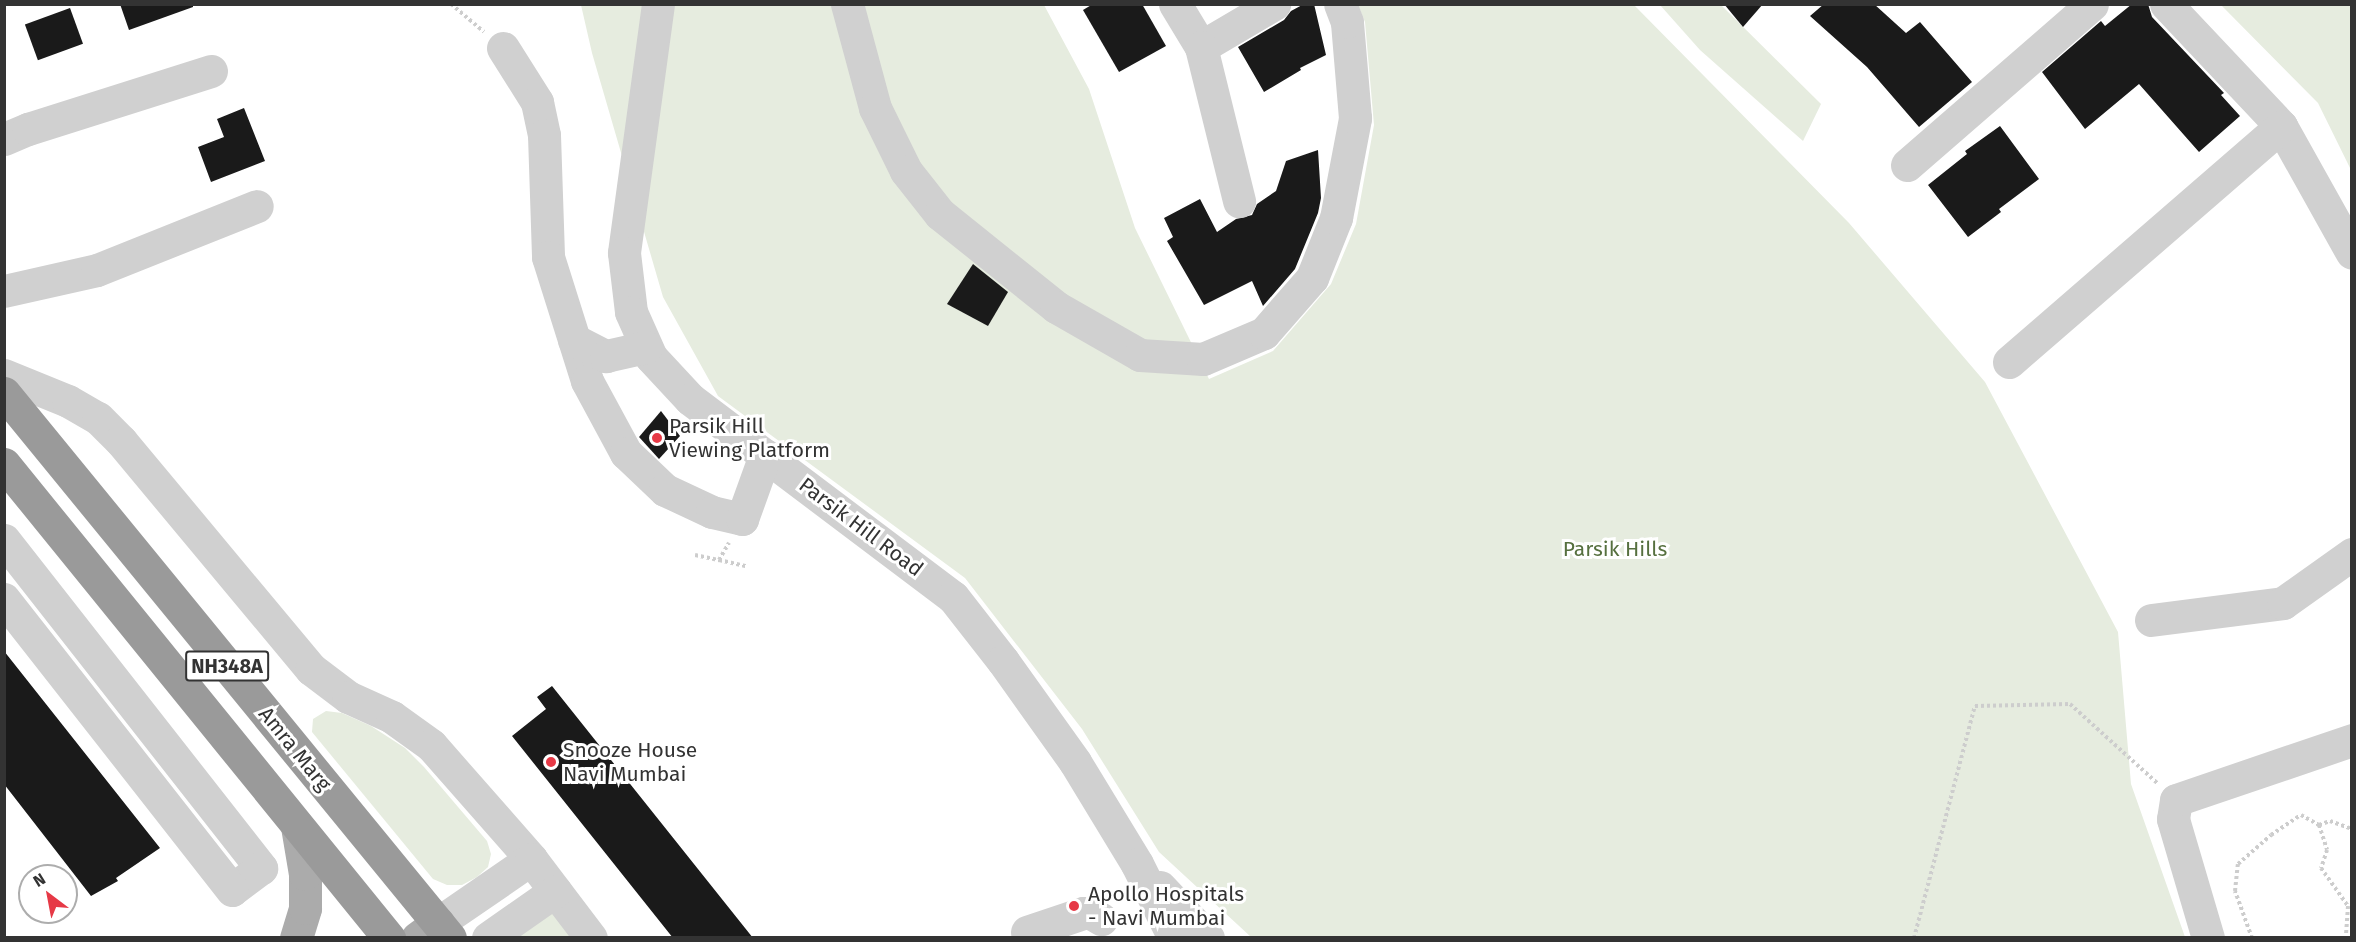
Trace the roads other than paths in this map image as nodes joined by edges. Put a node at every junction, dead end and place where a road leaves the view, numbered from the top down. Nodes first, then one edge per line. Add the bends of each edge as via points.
1 (658, 4) edge
2 (847, 4) edge
3 (1176, 4) edge
4 (1274, 4) edge
5 (1340, 4) edge
6 (2092, 4) edge
7 (2166, 4) edge
8 (1201, 47) junction
9 (503, 48) road end
10 (211, 71) dead end
11 (2281, 126) junction
12 (4, 139) edge
13 (1907, 165) dead end
14 (1239, 201) dead end
15 (257, 206) dead end
16 (2352, 253) edge
17 (4, 291) edge
18 (574, 340) junction
19 (646, 347) junction
20 (2009, 362) dead end
21 (4, 375) edge
22 (4, 393) edge
23 (765, 455) junction
24 (4, 464) edge
25 (4, 540) edge
26 (2352, 554) edge
27 (4, 599) edge
28 (2151, 620) dead end
29 (2352, 740) edge
30 (297, 826) junction
31 (531, 859) junction
32 (1137, 864) junction
33 (555, 891) junction
34 (1101, 919) dead end
35 (435, 933) edge
36 (1019, 936) edge
37 (296, 938) edge
38 (389, 938) edge
39 (488, 938) edge
40 (591, 938) edge
41 (1174, 938) edge
42 (1208, 938) edge
43 (2208, 938) edge

1 - 19 street, Parsik Hill Road via 624,253 631,312
2 - 5 street via 875,108 906,171 940,214 1056,307 1140,355 1203,359 1264,333 1312,278 1336,218 1355,118 1347,22
3 - 8 street
4 - 8 street
6 - 13 street
7 - 11 street
8 - 14 street
9 - 18 street via 537,102 544,135 548,257
10 - 12 street
11 - 16 street
11 - 20 street
15 - 17 street via 97,270
18 - 19 street via 606,357
18 - 23 street via 587,381 626,453 665,490 712,512 742,519
19 - 23 street, Parsik Hill Road via 690,399
21 - 31 street via 98,418 311,669 348,697 392,717 430,745
22 - 35 highway, Amra Marg / NH348A
23 - 32 street, Parsik Hill Road via 953,597 1075,762
24 - 30 highway, NH348A
25 - 27 street via 261,868 232,890
26 - 28 street via 2283,603
29 - 43 street via 2176,800 2173,819
30 - 37 main road via 305,874 305,908
30 - 38 highway, NH348A
31 - 33 street
31 - 35 street
32 - 41 street, Parsik Hill Road
32 - 42 street
33 - 39 street
33 - 40 street
34 - 36 street via 1083,913

